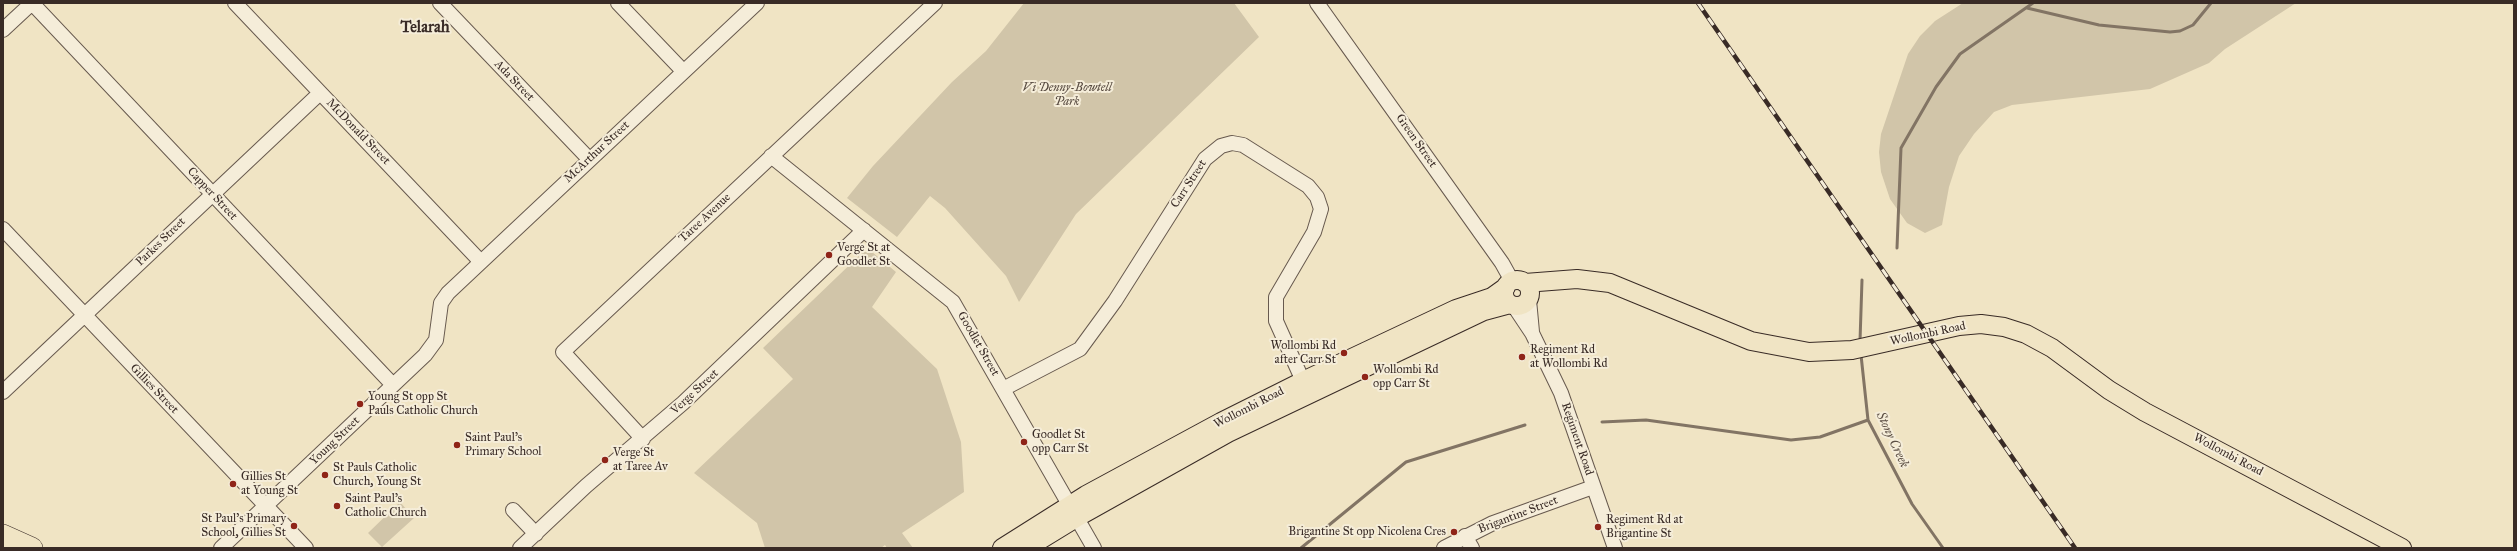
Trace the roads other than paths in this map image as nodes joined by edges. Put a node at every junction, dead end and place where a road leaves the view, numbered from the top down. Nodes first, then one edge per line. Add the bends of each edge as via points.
1 (32, 3) edge
2 (235, 3) edge
3 (440, 3) edge
4 (618, 3) edge
5 (756, 3) edge
6 (935, 3) edge
7 (1317, 3) edge
8 (3, 30) edge
9 (683, 71) junction
10 (320, 93) junction
11 (771, 156) junction
12 (589, 159) junction
13 (212, 194) junction
14 (3, 229) edge
15 (864, 230) junction
16 (480, 262) junction
17 (1518, 294) junction
18 (441, 303) joint
19 (84, 315) junction
20 (393, 385) junction
21 (1306, 387) junction
22 (1003, 389) junction
23 (3, 392) edge
24 (644, 439) junction
25 (1593, 487) junction
26 (266, 506) junction
27 (513, 510) dead end
28 (1072, 512) junction
29 (536, 534) junction
30 (3, 535) edge
31 (1469, 542) edge
32 (32, 548) edge
33 (221, 548) edge
34 (306, 548) edge
35 (520, 548) edge
36 (1002, 548) edge
37 (1027, 548) edge
38 (1094, 548) edge
39 (1444, 548) edge
40 (1615, 548) edge
41 (2402, 548) edge

1 - 8 street
1 - 13 street, Capper Street
2 - 10 street, McDonald Street
3 - 12 street, Ada Street
4 - 9 street
5 - 9 street, McArthur Street
6 - 11 street, Taree Avenue
7 - 17 street, Green Street via 1502,263
9 - 12 street, McArthur Street
10 - 13 street, Parkes Street
10 - 16 street, McDonald Street
11 - 15 street, Goodlet Street
11 - 24 street, Taree Avenue via 563,352
12 - 16 street, McArthur Street
13 - 19 street, Parkes Street
13 - 20 street, Capper Street
14 - 19 street, Gillies Street
15 - 22 street, Goodlet Street via 953,302
15 - 24 street, Verge Street
16 - 18 street, McArthur Street
17 - 21 main road, Wollombi Road
17 - 25 street, Regiment Road via 1560,393
17 - 41 main road, Wollombi Road via 1553,281 1577,279 1610,284 1752,341 1809,352 1852,350 1936,330 1974,325 2004,327 2026,334 2052,348 2109,390 2145,412
18 - 20 street, Young Street via 436,340 425,355
19 - 23 street, Parkes Street
19 - 26 street, Gillies Street
20 - 26 street, Young Street
21 - 22 street, Carr Street via 1276,320 1276,297 1314,232 1321,209 1317,197 1308,186 1243,145 1232,144 1221,146 1205,159 1115,301 1080,349
21 - 28 main road, Wollombi Road via 1221,422
22 - 28 street, Goodlet Street
24 - 29 street, Verge Street via 586,486
25 - 31 street, Brigantine Street
25 - 40 street, Regiment Road
26 - 33 street, Young Street
26 - 34 street, Gillies Street
27 - 29 street
28 - 36 main road, Wollombi Road
28 - 37 main road, Wollombi Road
28 - 38 street, Goodlet Street
29 - 35 street, Verge Street
30 - 32 highway
31 - 39 street, Brigantine Street

